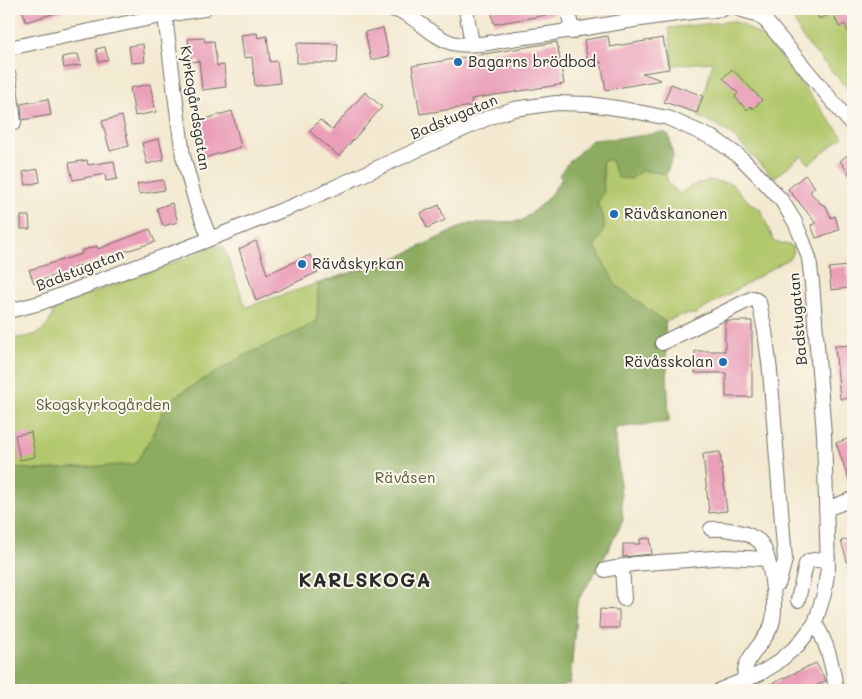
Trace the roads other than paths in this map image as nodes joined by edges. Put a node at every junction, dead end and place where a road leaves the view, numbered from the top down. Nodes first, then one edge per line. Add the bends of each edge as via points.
1 (204, 9) edge
2 (390, 9) edge
3 (466, 9) edge
4 (568, 9) edge
5 (723, 9) edge
6 (739, 9) edge
7 (407, 11) edge
8 (164, 12) edge
9 (572, 32) junction
10 (472, 44) junction
11 (9, 48) edge
12 (9, 76) edge
13 (14, 123) dead end
14 (853, 126) edge
15 (210, 239) junction
16 (9, 311) edge
17 (662, 343) dead end
18 (853, 499) edge
19 (826, 509) junction
20 (711, 529) dead end
21 (828, 558) junction
22 (768, 559) junction
23 (622, 566) junction
24 (605, 570) dead end
25 (773, 587) junction
26 (624, 599) dead end
27 (798, 600) dead end
28 (815, 623) junction
29 (745, 681) junction
30 (720, 690) edge
31 (836, 690) edge

1 - 8 street
2 - 7 street
3 - 10 street
4 - 9 street
5 - 9 street via 687,11
6 - 14 street via 766,21
7 - 10 street via 440,38
8 - 11 street
8 - 15 street, Kyrkogårdsgatan via 183,156
9 - 10 street
12 - 13 street
15 - 16 street, Badstugatan via 40,303
15 - 19 street, Badstugatan via 514,109 556,103 588,104 668,118 692,128 715,139 758,174 782,201 795,222 809,258 824,434
17 - 25 street via 753,298 759,302 770,371 785,560 778,582
18 - 19 street
19 - 21 street, Badstugatan
20 - 22 street via 729,529 754,538 764,546
21 - 27 street via 809,560 806,564
21 - 28 street, Badstugatan via 824,594
22 - 23 street via 726,557
22 - 25 street
23 - 24 street
23 - 26 street
25 - 29 street via 775,607 772,626 747,663 743,673
28 - 29 street, Badstugatan via 798,646 777,664
28 - 31 street via 828,650
29 - 30 street, Badstugatan

